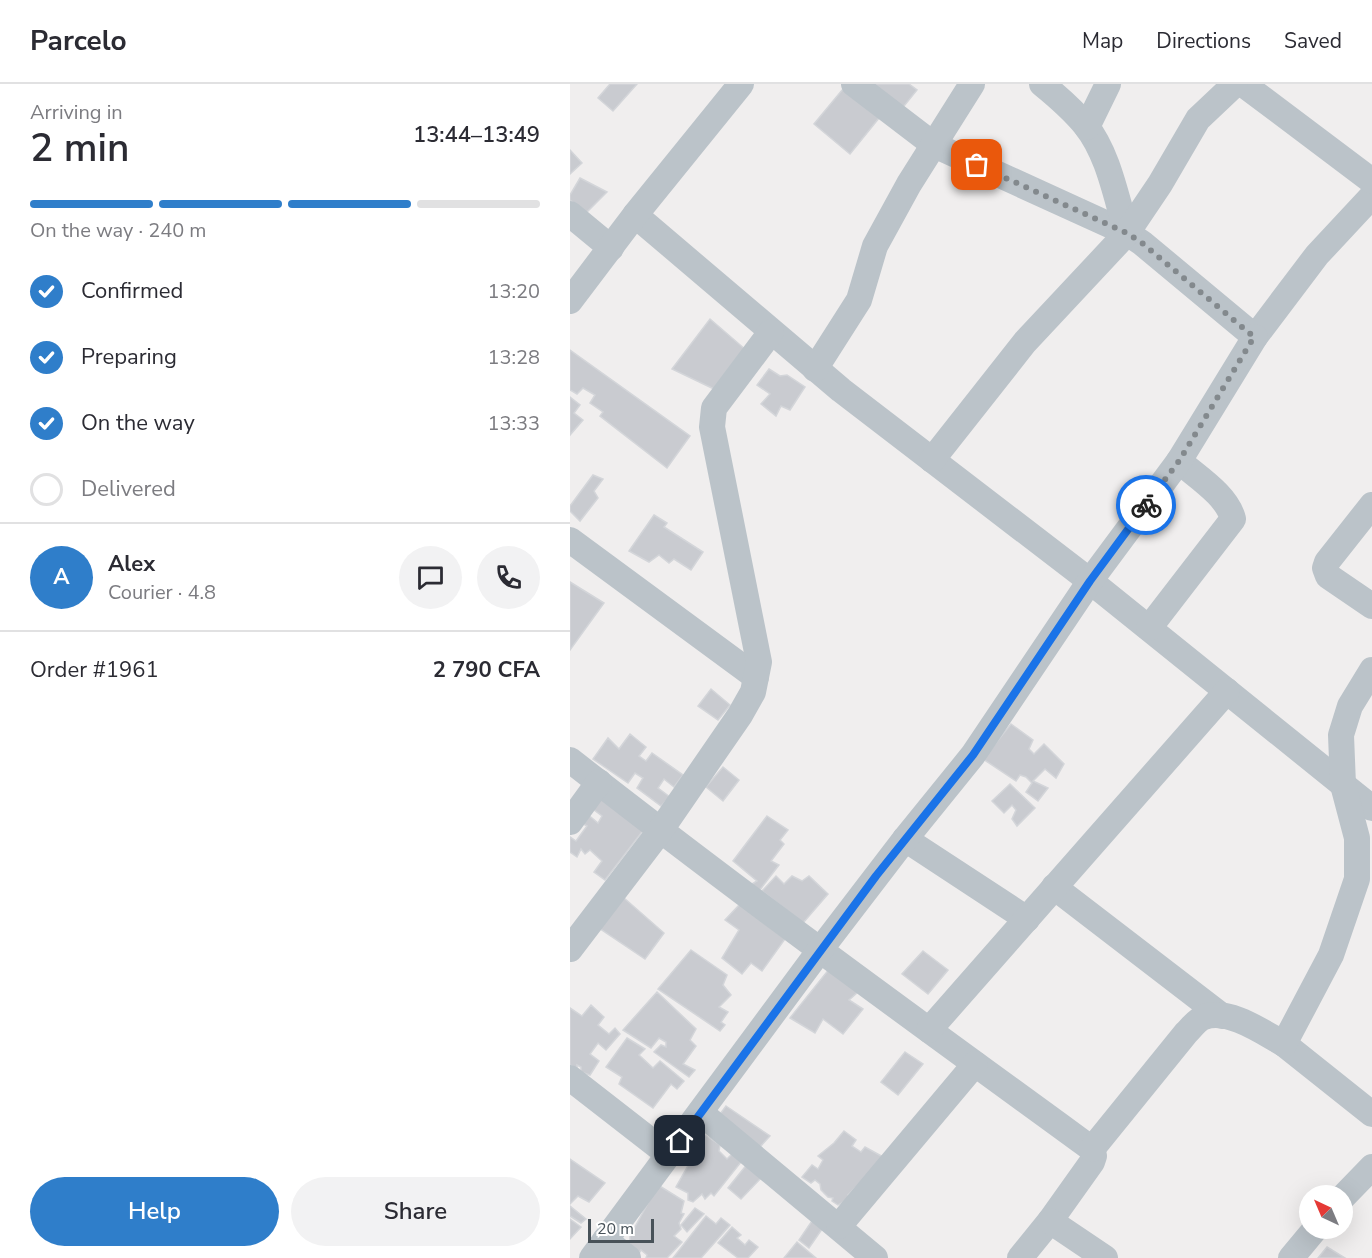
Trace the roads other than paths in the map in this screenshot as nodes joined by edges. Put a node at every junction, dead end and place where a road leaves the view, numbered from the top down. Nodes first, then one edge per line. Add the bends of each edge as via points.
1 (741, 84) edge
2 (855, 84) edge
3 (972, 84) edge
4 (1042, 84) edge
5 (1108, 84) edge
6 (1235, 84) edge
7 (1243, 84) edge
8 (1087, 127) junction
9 (934, 145) junction
10 (1372, 181) edge
11 (1372, 196) edge
12 (570, 214) edge
13 (635, 215) junction
14 (1127, 233) junction
15 (611, 248) junction
16 (570, 301) edge
17 (771, 332) junction
18 (1254, 337) junction
19 (815, 369) junction
20 (932, 460) junction
21 (1179, 461) junction
22 (1372, 505) edge
23 (570, 540) edge
24 (1090, 581) junction
25 (1372, 606) edge
26 (1149, 628) junction
27 (1372, 670) edge
28 (756, 677) junction
29 (1227, 691) junction
30 (570, 760) edge
31 (599, 783) junction
32 (1343, 785) junction
33 (1372, 808) edge
34 (570, 822) edge
35 (660, 831) junction
36 (905, 839) junction
37 (1054, 887) junction
38 (1027, 919) junction
39 (570, 949) edge
40 (820, 950) junction
41 (1222, 1016) junction
42 (929, 1030) junction
43 (1284, 1044) junction
44 (975, 1064) junction
45 (570, 1078) edge
46 (701, 1113) junction
47 (1372, 1114) edge
48 (1092, 1149) junction
49 (669, 1155) junction
50 (1372, 1167) edge
51 (1353, 1187) edge
52 (1050, 1221) junction
53 (839, 1226) junction
54 (1307, 1239) edge
55 (598, 1249) edge
56 (628, 1258) edge
57 (875, 1258) edge
58 (1020, 1258) edge
59 (1105, 1258) edge
60 (1291, 1258) edge

1 - 13 street
2 - 9 street
3 - 9 street
4 - 8 street
5 - 8 street
6 - 14 street via 1198,119
7 - 10 street
8 - 14 street via 1104,159
9 - 14 street
9 - 19 street via 875,246 859,300
11 - 18 street via 1317,255
12 - 15 street
13 - 15 street
13 - 17 street
14 - 18 street
14 - 20 street via 1025,342
15 - 16 street
17 - 19 street
17 - 28 street via 714,408 712,427 759,662
18 - 21 street
19 - 20 street
20 - 24 street
21 - 24 street
21 - 26 street via 1223,500 1233,519
22 - 25 street via 1325,568 1328,576
23 - 28 street
24 - 26 street
24 - 36 street via 973,755
26 - 29 street
27 - 32 street via 1350,706 1341,735
28 - 35 street via 753,692 740,715
29 - 32 street
29 - 37 street
30 - 31 street
31 - 34 street
31 - 35 street
32 - 33 street
32 - 43 street via 1357,838 1356,879 1331,955
35 - 39 street
35 - 40 street
36 - 38 street
36 - 40 street
37 - 38 street
37 - 41 street
38 - 42 street
40 - 42 street
40 - 46 street
41 - 43 street via 1250,1024
41 - 48 street via 1204,1017 1186,1032
42 - 44 street
43 - 47 street
44 - 48 street
44 - 53 street
45 - 49 street
46 - 49 street
46 - 53 street
48 - 52 street via 1092,1162
49 - 55 street
50 - 51 street
52 - 58 street
52 - 59 street
53 - 57 street
54 - 60 street
55 - 56 street

